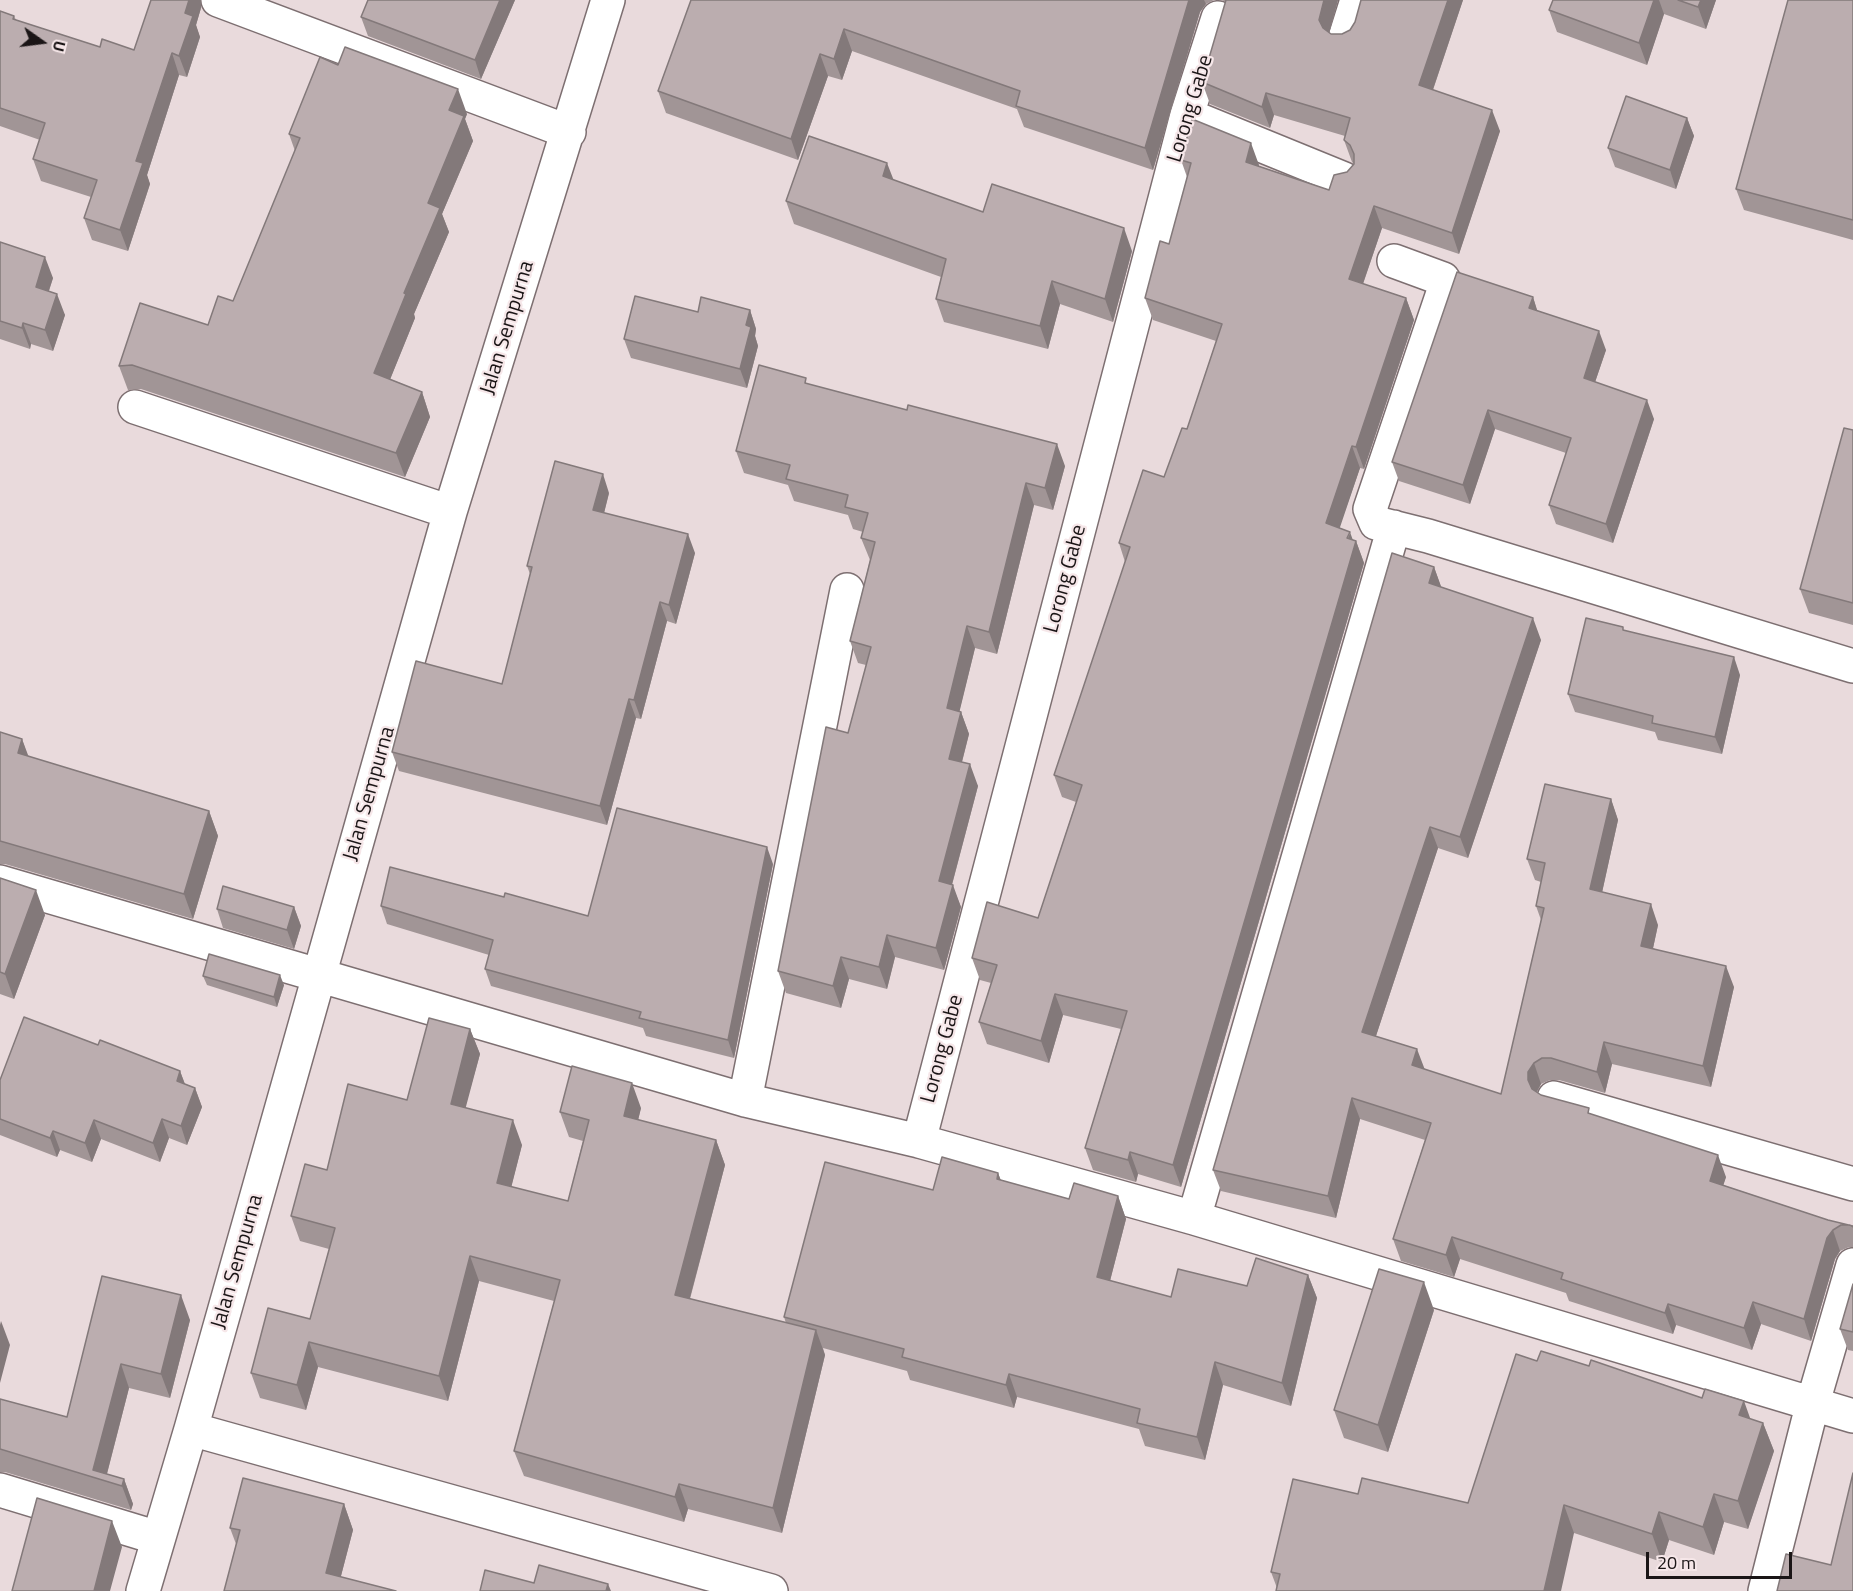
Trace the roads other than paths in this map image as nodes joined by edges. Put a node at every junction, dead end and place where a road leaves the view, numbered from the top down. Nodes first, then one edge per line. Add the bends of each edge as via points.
1 (218, 0) edge
2 (608, 0) edge
3 (1357, 0) edge
4 (1218, 18) edge
5 (1345, 38) edge
6 (1187, 115) junction
7 (570, 132) junction
8 (1344, 179) edge
9 (1394, 261) dead end
10 (135, 407) dead end
11 (450, 512) junction
12 (1394, 527) junction
13 (847, 590) dead end
14 (1853, 666) edge
15 (0, 882) edge
16 (318, 977) junction
17 (1554, 1098) edge
18 (745, 1100) junction
19 (919, 1141) junction
20 (1853, 1184) edge
21 (1194, 1218) junction
22 (1853, 1265) edge
23 (1812, 1406) junction
24 (1853, 1416) edge
25 (191, 1429) junction
26 (0, 1490) edge
27 (158, 1538) junction
28 (143, 1591) edge
29 (771, 1591) edge
30 (1765, 1591) edge

1 - 7 street
2 - 7 street, Jalan Sempurna
3 - 5 street
4 - 6 street, Lorong Gabe
6 - 8 street
6 - 19 street, Lorong Gabe
7 - 11 street, Jalan Sempurna
9 - 12 street via 1443,279 1446,284 1370,509 1376,523
10 - 11 street
11 - 16 street, Jalan Sempurna
12 - 14 street
12 - 21 street
13 - 18 street
15 - 16 street
16 - 18 street
16 - 25 street, Jalan Sempurna
17 - 20 street
18 - 19 street
19 - 21 street
21 - 23 street
22 - 23 street
23 - 24 street
23 - 30 street
25 - 27 street, Jalan Sempurna
25 - 29 street
26 - 27 street
27 - 28 street, Jalan Sempurna

